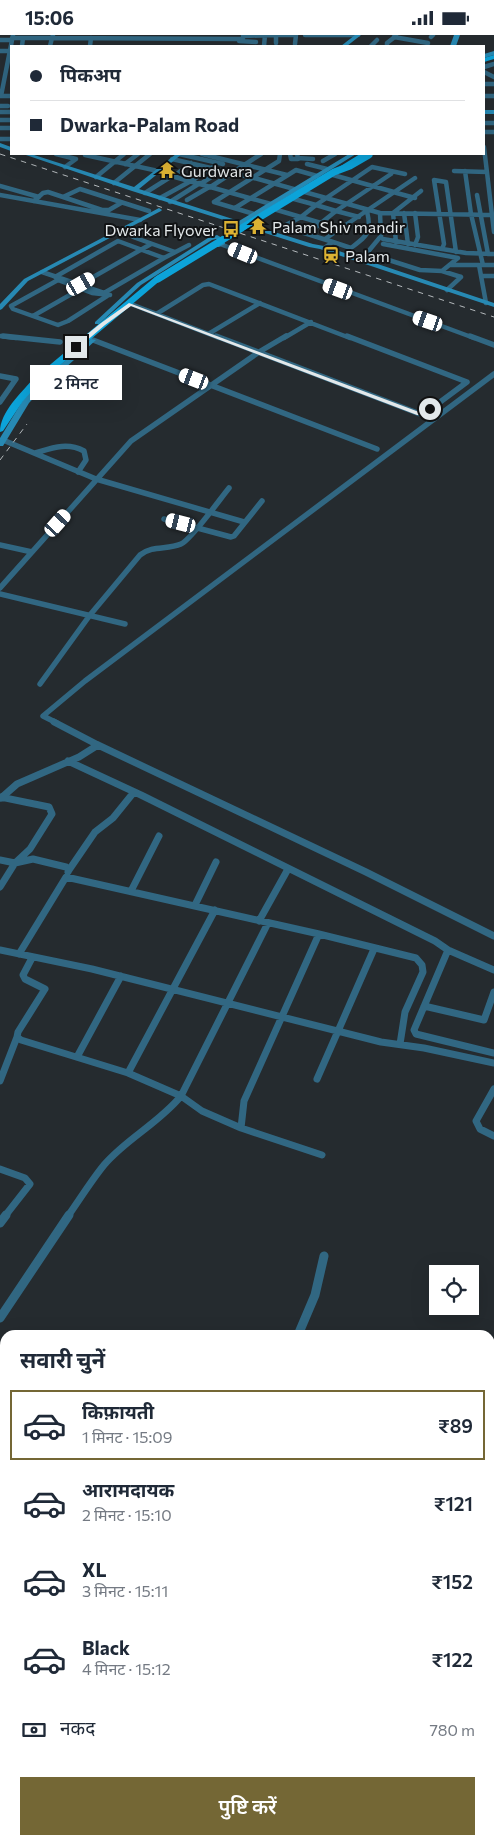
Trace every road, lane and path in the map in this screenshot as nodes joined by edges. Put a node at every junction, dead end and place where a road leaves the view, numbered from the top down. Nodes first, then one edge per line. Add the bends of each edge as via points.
1 (256, 35) edge
2 (265, 35) edge
3 (276, 35) edge
4 (296, 35) edge
5 (305, 35) edge
6 (315, 35) edge
7 (358, 35) edge
8 (395, 36) edge
9 (33, 37) edge
10 (53, 37) edge
11 (110, 37) edge
12 (131, 37) edge
13 (151, 37) edge
14 (173, 37) edge
15 (191, 37) edge
16 (12, 38) edge
17 (23, 38) junction
18 (61, 38) junction
19 (70, 38) edge
20 (91, 38) junction
21 (202, 38) edge
22 (120, 39) junction
23 (211, 39) junction
24 (0, 40) edge
25 (222, 40) edge
26 (243, 40) edge
27 (377, 40) dead end
28 (276, 43) dead end
29 (428, 43) dead end
30 (256, 44) edge
31 (296, 44) dead end
32 (22, 45) edge
33 (60, 45) edge
34 (90, 45) edge
35 (119, 45) edge
36 (210, 45) edge
37 (345, 45) edge
38 (372, 45) edge
39 (10, 61) edge
40 (5, 72) junction
41 (10, 72) edge
42 (0, 97) edge
43 (0, 107) edge
44 (9, 109) edge
45 (0, 112) edge
46 (485, 154) edge
47 (29, 155) edge
48 (56, 155) edge
49 (61, 155) edge
50 (84, 155) edge
51 (90, 155) edge
52 (123, 155) edge
53 (137, 155) edge
54 (149, 155) edge
55 (178, 155) edge
56 (186, 155) edge
57 (209, 155) edge
58 (232, 155) edge
59 (260, 155) edge
60 (280, 155) edge
61 (332, 155) edge
62 (352, 155) edge
63 (355, 155) edge
64 (366, 155) edge
65 (298, 156) edge
66 (76, 159) junction
67 (172, 159) junction
68 (313, 159) dead end
69 (47, 161) junction
70 (114, 161) junction
71 (225, 161) junction
72 (323, 161) dead end
73 (191, 163) junction
74 (126, 164) junction
75 (246, 164) junction
76 (307, 164) dead end
77 (136, 166) junction
78 (494, 166) edge
79 (65, 167) junction
80 (213, 167) junction
81 (266, 169) junction
82 (487, 169) junction
83 (222, 170) junction
84 (158, 171) junction
85 (454, 171) dead end
86 (465, 171) junction
87 (331, 172) junction
88 (233, 173) junction
89 (391, 173) dead end
90 (405, 174) dead end
91 (287, 175) junction
92 (173, 176) junction
93 (317, 176) junction
94 (96, 177) junction
95 (414, 177) dead end
96 (254, 178) junction
97 (191, 181) junction
98 (352, 181) junction
99 (114, 183) junction
100 (201, 183) junction
101 (275, 184) junction
102 (0, 186) edge
103 (212, 186) junction
104 (372, 186) junction
105 (296, 189) junction
106 (134, 190) junction
107 (420, 191) dead end
108 (232, 192) junction
109 (306, 192) junction
110 (393, 192) junction
111 (144, 193) junction
112 (488, 193) junction
113 (494, 193) edge
114 (0, 195) edge
115 (477, 195) dead end
116 (61, 196) junction
117 (39, 197) junction
118 (160, 198) junction
119 (252, 198) junction
120 (327, 198) junction
121 (415, 198) junction
122 (294, 199) junction
123 (187, 200) dead end
124 (34, 201) junction
125 (48, 202) dead end
126 (120, 203) junction
127 (347, 203) junction
128 (271, 204) junction
129 (167, 205) junction
130 (316, 205) junction
131 (235, 208) junction
132 (277, 210) junction
133 (149, 211) dead end
134 (336, 211) junction
135 (368, 211) junction
136 (380, 213) junction
137 (393, 213) junction
138 (404, 213) junction
139 (415, 213) junction
140 (254, 214) junction
141 (438, 214) junction
142 (452, 214) junction
143 (471, 214) junction
144 (480, 215) junction
145 (493, 215) edge
146 (301, 217) junction
147 (359, 217) junction
148 (140, 220) junction
149 (241, 223) junction
150 (321, 223) junction
151 (250, 225) junction
152 (316, 227) dead end
153 (494, 231) edge
154 (108, 237) junction
155 (133, 237) dead end
156 (325, 239) junction
157 (379, 239) junction
158 (118, 241) junction
159 (396, 242) junction
160 (332, 243) junction
161 (151, 244) junction
162 (220, 244) junction
163 (383, 244) dead end
164 (408, 244) junction
165 (189, 245) dead end
166 (415, 245) junction
167 (324, 248) junction
168 (140, 249) junction
169 (442, 249) junction
170 (456, 252) junction
171 (479, 254) junction
172 (488, 254) junction
173 (494, 254) edge
174 (175, 256) junction
175 (164, 258) junction
176 (450, 265) junction
177 (481, 265) junction
178 (494, 265) edge
179 (442, 271) junction
180 (42, 272) junction
181 (481, 276) junction
182 (494, 276) edge
183 (57, 278) junction
184 (81, 286) junction
185 (447, 290) junction
186 (105, 295) junction
187 (260, 303) junction
188 (486, 303) junction
189 (131, 304) junction
190 (494, 305) edge
191 (0, 308) edge
192 (158, 313) junction
193 (110, 315) junction
194 (33, 316) junction
195 (311, 322) junction
196 (100, 323) junction
197 (210, 333) junction
198 (1, 338) edge
199 (93, 340) joint
200 (60, 342) dead end
201 (494, 345) edge
202 (259, 352) junction
203 (494, 375) edge
204 (0, 376) edge
205 (212, 386) junction
206 (0, 402) edge
207 (0, 419) edge
208 (0, 429) edge
209 (2, 442) edge
210 (377, 449) dead end
211 (35, 453) junction
212 (78, 472) junction
213 (96, 479) junction
214 (229, 487) dead end
215 (262, 501) dead end
216 (209, 513) junction
217 (164, 519) dead end
218 (244, 522) junction
219 (198, 527) junction
220 (0, 545) edge
221 (32, 551) junction
222 (0, 588) edge
223 (0, 594) edge
224 (90, 615) junction
225 (126, 624) dead end
226 (40, 685) dead end
227 (98, 745) junction
228 (68, 761) junction
229 (134, 792) junction
230 (1, 798) edge
231 (159, 836) dead end
232 (0, 860) edge
233 (216, 862) dead end
234 (15, 863) junction
235 (288, 869) junction
236 (67, 874) junction
237 (0, 887) edge
238 (132, 891) junction
239 (195, 905) junction
240 (215, 910) junction
241 (259, 921) junction
242 (268, 923) junction
243 (319, 934) junction
244 (494, 936) edge
245 (374, 949) junction
246 (0, 950) edge
247 (448, 950) junction
248 (20, 954) junction
249 (32, 958) junction
250 (494, 970) edge
251 (121, 977) junction
252 (173, 991) junction
253 (494, 993) edge
254 (228, 1004) junction
255 (424, 1007) junction
256 (282, 1017) junction
257 (338, 1032) junction
258 (17, 1037) junction
259 (400, 1044) junction
260 (494, 1053) edge
261 (77, 1057) junction
262 (494, 1063) edge
263 (128, 1073) junction
264 (317, 1079) dead end
265 (0, 1081) edge
266 (494, 1089) edge
267 (181, 1096) junction
268 (241, 1128) junction
269 (494, 1136) edge
270 (322, 1155) dead end
271 (0, 1169) edge
272 (0, 1223) edge
273 (324, 1256) dead end
274 (0, 1318) edge
275 (300, 1330) edge

1 - 2 street
1 - 26 street
1 - 30 street
2 - 3 street
3 - 4 street
3 - 28 street
4 - 5 street
4 - 31 street
5 - 6 street
6 - 7 street
7 - 37 street
8 - 29 street
9 - 10 street
9 - 17 street
10 - 18 street
11 - 20 street
11 - 22 street
12 - 13 street
12 - 22 street
13 - 14 street
14 - 15 street
15 - 21 street
16 - 17 street
16 - 24 street
17 - 32 street
18 - 19 street
18 - 33 street
19 - 20 street
20 - 34 street
21 - 23 street
22 - 35 street
23 - 25 street
23 - 36 street
25 - 26 street
26 - 30 street
27 - 38 street
39 - 40 street
40 - 41 street
40 - 42 street
43 - 44 street
44 - 45 street
46 - 82 street
47 - 69 street
48 - 69 street
49 - 66 street
50 - 66 street
51 - 70 street
52 - 70 street
53 - 74 street
54 - 77 street
55 - 67 street
56 - 71 street
57 - 71 street
58 - 71 street
59 - 75 street
60 - 81 street via 279,161
61 - 72 street
62 - 87 street
63 - 193 main road, bridge via 153,278
64 - 87 main road, bridge via 350,166
65 - 68 street
66 - 79 street
67 - 73 street
67 - 84 street
69 - 79 street
70 - 74 street
70 - 94 street
71 - 75 street
73 - 80 street
73 - 92 street
74 - 77 street
75 - 81 street
75 - 88 street
76 - 87 street
77 - 84 street
77 - 99 street
78 - 82 street
79 - 94 street
80 - 83 street
80 - 97 street
81 - 91 street
81 - 96 street
82 - 86 street
82 - 112 street
83 - 88 street
83 - 100 street
84 - 92 street
84 - 106 street
85 - 86 street
86 - 143 street
87 - 93 street
87 - 98 street
87 - 109 street
87 - 193 main road, bridge via 158,279
88 - 96 street
88 - 103 street
89 - 104 street
90 - 98 street via 372,167
91 - 93 street via 296,170
91 - 101 street
92 - 97 street
92 - 111 street
93 - 105 street
94 - 99 street
95 - 110 street
96 - 101 street
96 - 108 street
97 - 100 street
97 - 118 street
98 - 104 street
98 - 120 street
99 - 106 street
100 - 103 street
100 - 129 street
101 - 105 street
101 - 119 street
102 - 117 street
103 - 108 street
103 - 123 street
104 - 110 street
104 - 127 street
105 - 109 street
105 - 128 street
106 - 111 street
107 - 121 street
108 - 119 street
108 - 131 street via 214,202
109 - 120 street
109 - 122 street
110 - 121 street
110 - 135 street
111 - 118 street
112 - 113 street
112 - 145 street
114 - 124 street
115 - 144 street
116 - 117 street via 47,192
116 - 125 street
116 - 126 street via 80,189
116 - 126 street via 102,210
117 - 124 street
118 - 129 street
119 - 128 street
119 - 131 street
120 - 127 street
120 - 130 street
121 - 137 street
122 - 130 street
122 - 132 street
124 - 148 street
126 - 133 street
127 - 134 street
127 - 135 street
128 - 140 street
129 - 148 street
129 - 149 street
130 - 134 street
130 - 146 street
131 - 140 street
132 - 146 street
132 - 151 street
134 - 147 street
134 - 150 street
135 - 136 street
135 - 147 street
135 - 160 street via 369,233 351,248
136 - 137 street
136 - 157 street
137 - 138 street
137 - 159 street
138 - 139 street
138 - 164 street
139 - 141 street
139 - 166 street via 418,237
140 - 149 street
141 - 142 street
141 - 142 street via 434,180 446,182
141 - 169 street
142 - 143 street
142 - 170 street
143 - 144 street
143 - 171 street
144 - 145 street
144 - 172 street
145 - 153 street
146 - 150 street
146 - 156 street via 285,226
147 - 156 street
148 - 154 street
149 - 151 street
150 - 152 street
151 - 167 street
154 - 158 street
154 - 180 street
155 - 161 street
156 - 160 street
157 - 159 street
157 - 179 street via 367,253 420,269
158 - 168 street
158 - 183 street
159 - 164 street
160 - 167 street
161 - 168 street
161 - 174 street
162 - 174 street via 221,239 212,238
162 - 189 street via 168,275
162 - 201 street
163 - 176 street via 458,259
164 - 166 street
165 - 174 street
166 - 169 street
167 - 185 street
168 - 175 street
168 - 184 street
169 - 170 street
170 - 171 street
171 - 172 street
171 - 177 street
172 - 173 street
174 - 175 street
174 - 196 street via 139,284
175 - 186 street
176 - 177 street
176 - 179 street
177 - 178 street
177 - 181 street
179 - 185 street via 461,277
180 - 183 street
180 - 191 street via 18,287
181 - 182 street
181 - 188 street
183 - 184 street
183 - 194 street via 11,306
184 - 186 street
184 - 194 street
185 - 188 street
186 - 194 street via 63,324
187 - 192 street via 206,284
187 - 195 street
187 - 197 street
188 - 190 street
189 - 192 street
189 - 196 street
192 - 197 street
193 - 196 main road
195 - 202 street
195 - 202 street via 467,382 420,414
196 - 207 main road via 31,379
196 - 208 main road via 36,381
197 - 202 street
198 - 200 street
199 - 205 street
199 - 209 street via 39,387
202 - 205 street
203 - 227 street via 43,715
204 - 206 street via 16,379
205 - 210 street
205 - 213 street via 131,441
209 - 211 street
211 - 212 street
211 - 212 street via 59,447 79,448 84,451 86,460
212 - 213 street
213 - 216 street
213 - 221 street
214 - 216 street
215 - 218 street
216 - 218 street
216 - 219 street
217 - 219 street
218 - 219 street via 231,537
219 - 224 street via 182,544 145,551
220 - 221 street
221 - 222 street
223 - 224 street
224 - 225 street
224 - 226 street
227 - 228 street
227 - 244 street
228 - 229 street
228 - 230 street via 16,784
229 - 235 street
229 - 236 street via 113,818 95,832
230 - 234 street via 49,807 52,814 30,849
231 - 238 street
232 - 234 street
233 - 239 street
234 - 236 street via 33,859 59,865
234 - 237 street
235 - 241 street
235 - 247 street
236 - 238 street
236 - 248 street
238 - 239 street
239 - 240 street
240 - 241 street
240 - 252 street
241 - 242 street
242 - 243 street
242 - 254 street
243 - 245 street
243 - 256 street
245 - 257 street
245 - 259 street via 416,958 423,968 400,1031
246 - 248 street
247 - 250 street
247 - 255 street
248 - 249 street
249 - 251 street
249 - 258 street via 23,975 45,989
251 - 252 street
251 - 261 street
252 - 254 street
252 - 263 street
253 - 255 street via 484,1020
254 - 256 street
254 - 267 street
255 - 260 street via 414,1030 416,1034
256 - 257 street
256 - 268 street via 244,1101
257 - 259 street
257 - 264 street
258 - 261 street
258 - 265 street
259 - 262 street
261 - 263 street
263 - 267 street
266 - 269 street via 476,1121 479,1130
267 - 268 street via 202,1111
267 - 274 street via 104,1165
268 - 270 street
271 - 272 street via 30,1184
273 - 275 street via 315,1295

